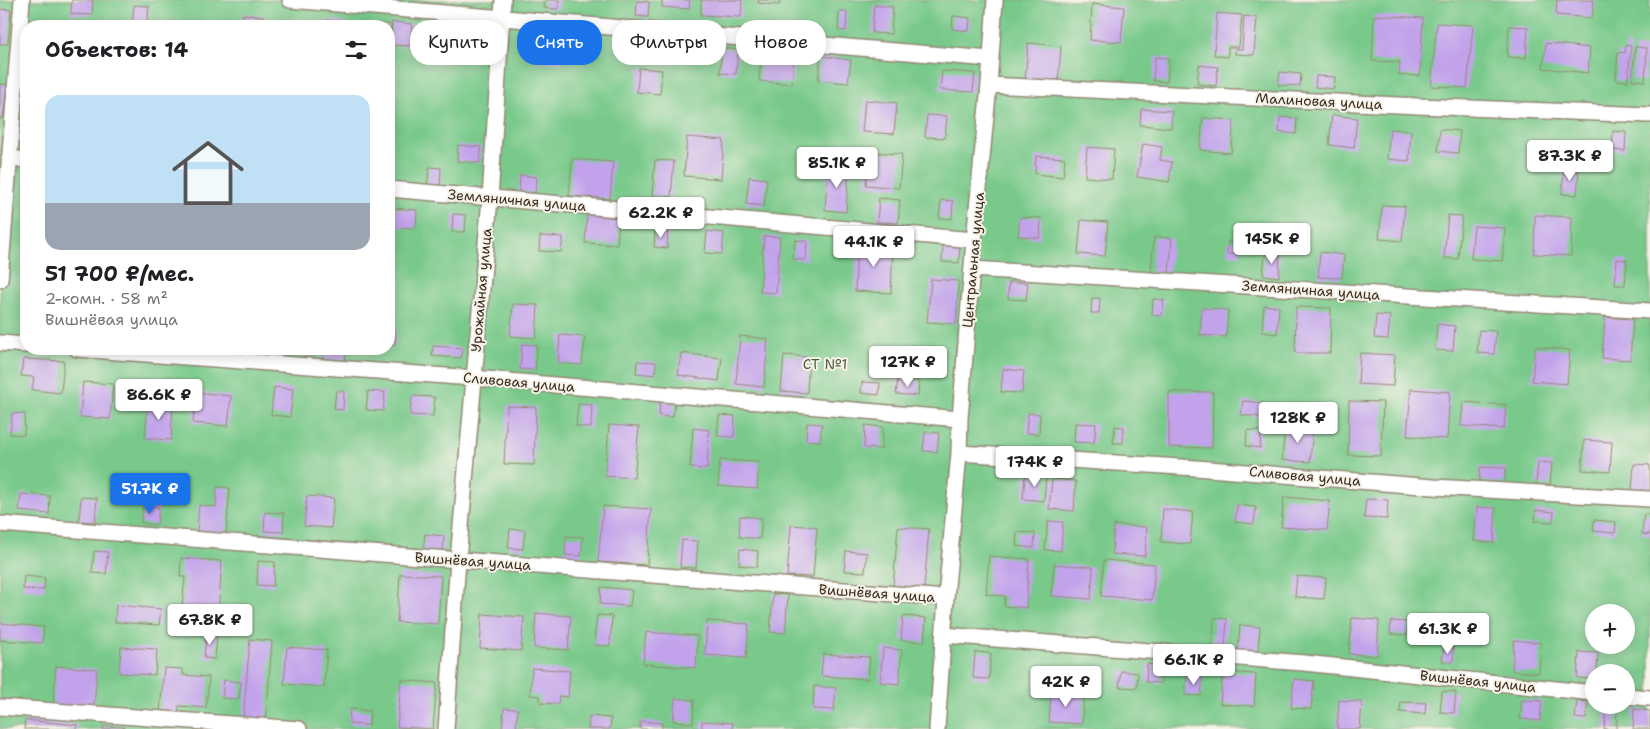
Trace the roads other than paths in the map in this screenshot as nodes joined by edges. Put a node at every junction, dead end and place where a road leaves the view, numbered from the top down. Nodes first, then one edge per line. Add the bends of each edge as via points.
1 (22, 0) edge
2 (290, 0) edge
3 (503, 0) edge
4 (995, 0) edge
5 (502, 18) junction
6 (20, 20) edge
7 (20, 24) edge
8 (990, 59) junction
9 (989, 84) junction
10 (1650, 115) edge
11 (9, 158) junction
12 (20, 159) edge
13 (395, 190) edge
14 (490, 198) junction
15 (974, 240) junction
16 (972, 269) junction
17 (0, 280) edge
18 (1650, 311) edge
19 (0, 343) edge
20 (20, 345) edge
21 (159, 355) edge
22 (473, 378) junction
23 (960, 419) junction
24 (959, 453) junction
25 (1650, 499) edge
26 (0, 524) edge
27 (458, 560) junction
28 (946, 598) junction
29 (944, 635) junction
30 (1585, 692) edge
31 (1635, 697) edge
32 (1650, 698) edge
33 (0, 707) edge
34 (299, 729) edge
35 (446, 729) edge
36 (937, 729) edge

1 - 6 street
2 - 5 street
3 - 5 street, Урожайная улица
4 - 8 street, Центральная улица
5 - 8 street
5 - 14 street, Урожайная улица
7 - 11 street
8 - 9 street, Центральная улица
9 - 10 street, Малиновая улица
9 - 15 street, Центральная улица
11 - 12 street
11 - 17 street
13 - 14 street, Земляничная улица
14 - 15 street, Земляничная улица
14 - 22 street, Урожайная улица
15 - 16 street, Центральная улица
16 - 18 street, Земляничная улица
16 - 23 street, Центральная улица
19 - 20 street
21 - 22 street, Сливовая улица
22 - 23 street, Сливовая улица
22 - 27 street, Урожайная улица
23 - 24 street, Центральная улица
24 - 25 street, Сливовая улица
24 - 28 street, Центральная улица
26 - 27 street, Вишнёвая улица
27 - 28 street, Вишнёвая улица
27 - 35 street, Урожайная улица
28 - 29 street, Центральная улица
29 - 30 street, Вишнёвая улица via 1304,663
29 - 36 street, Центральная улица
31 - 32 street
33 - 34 street

